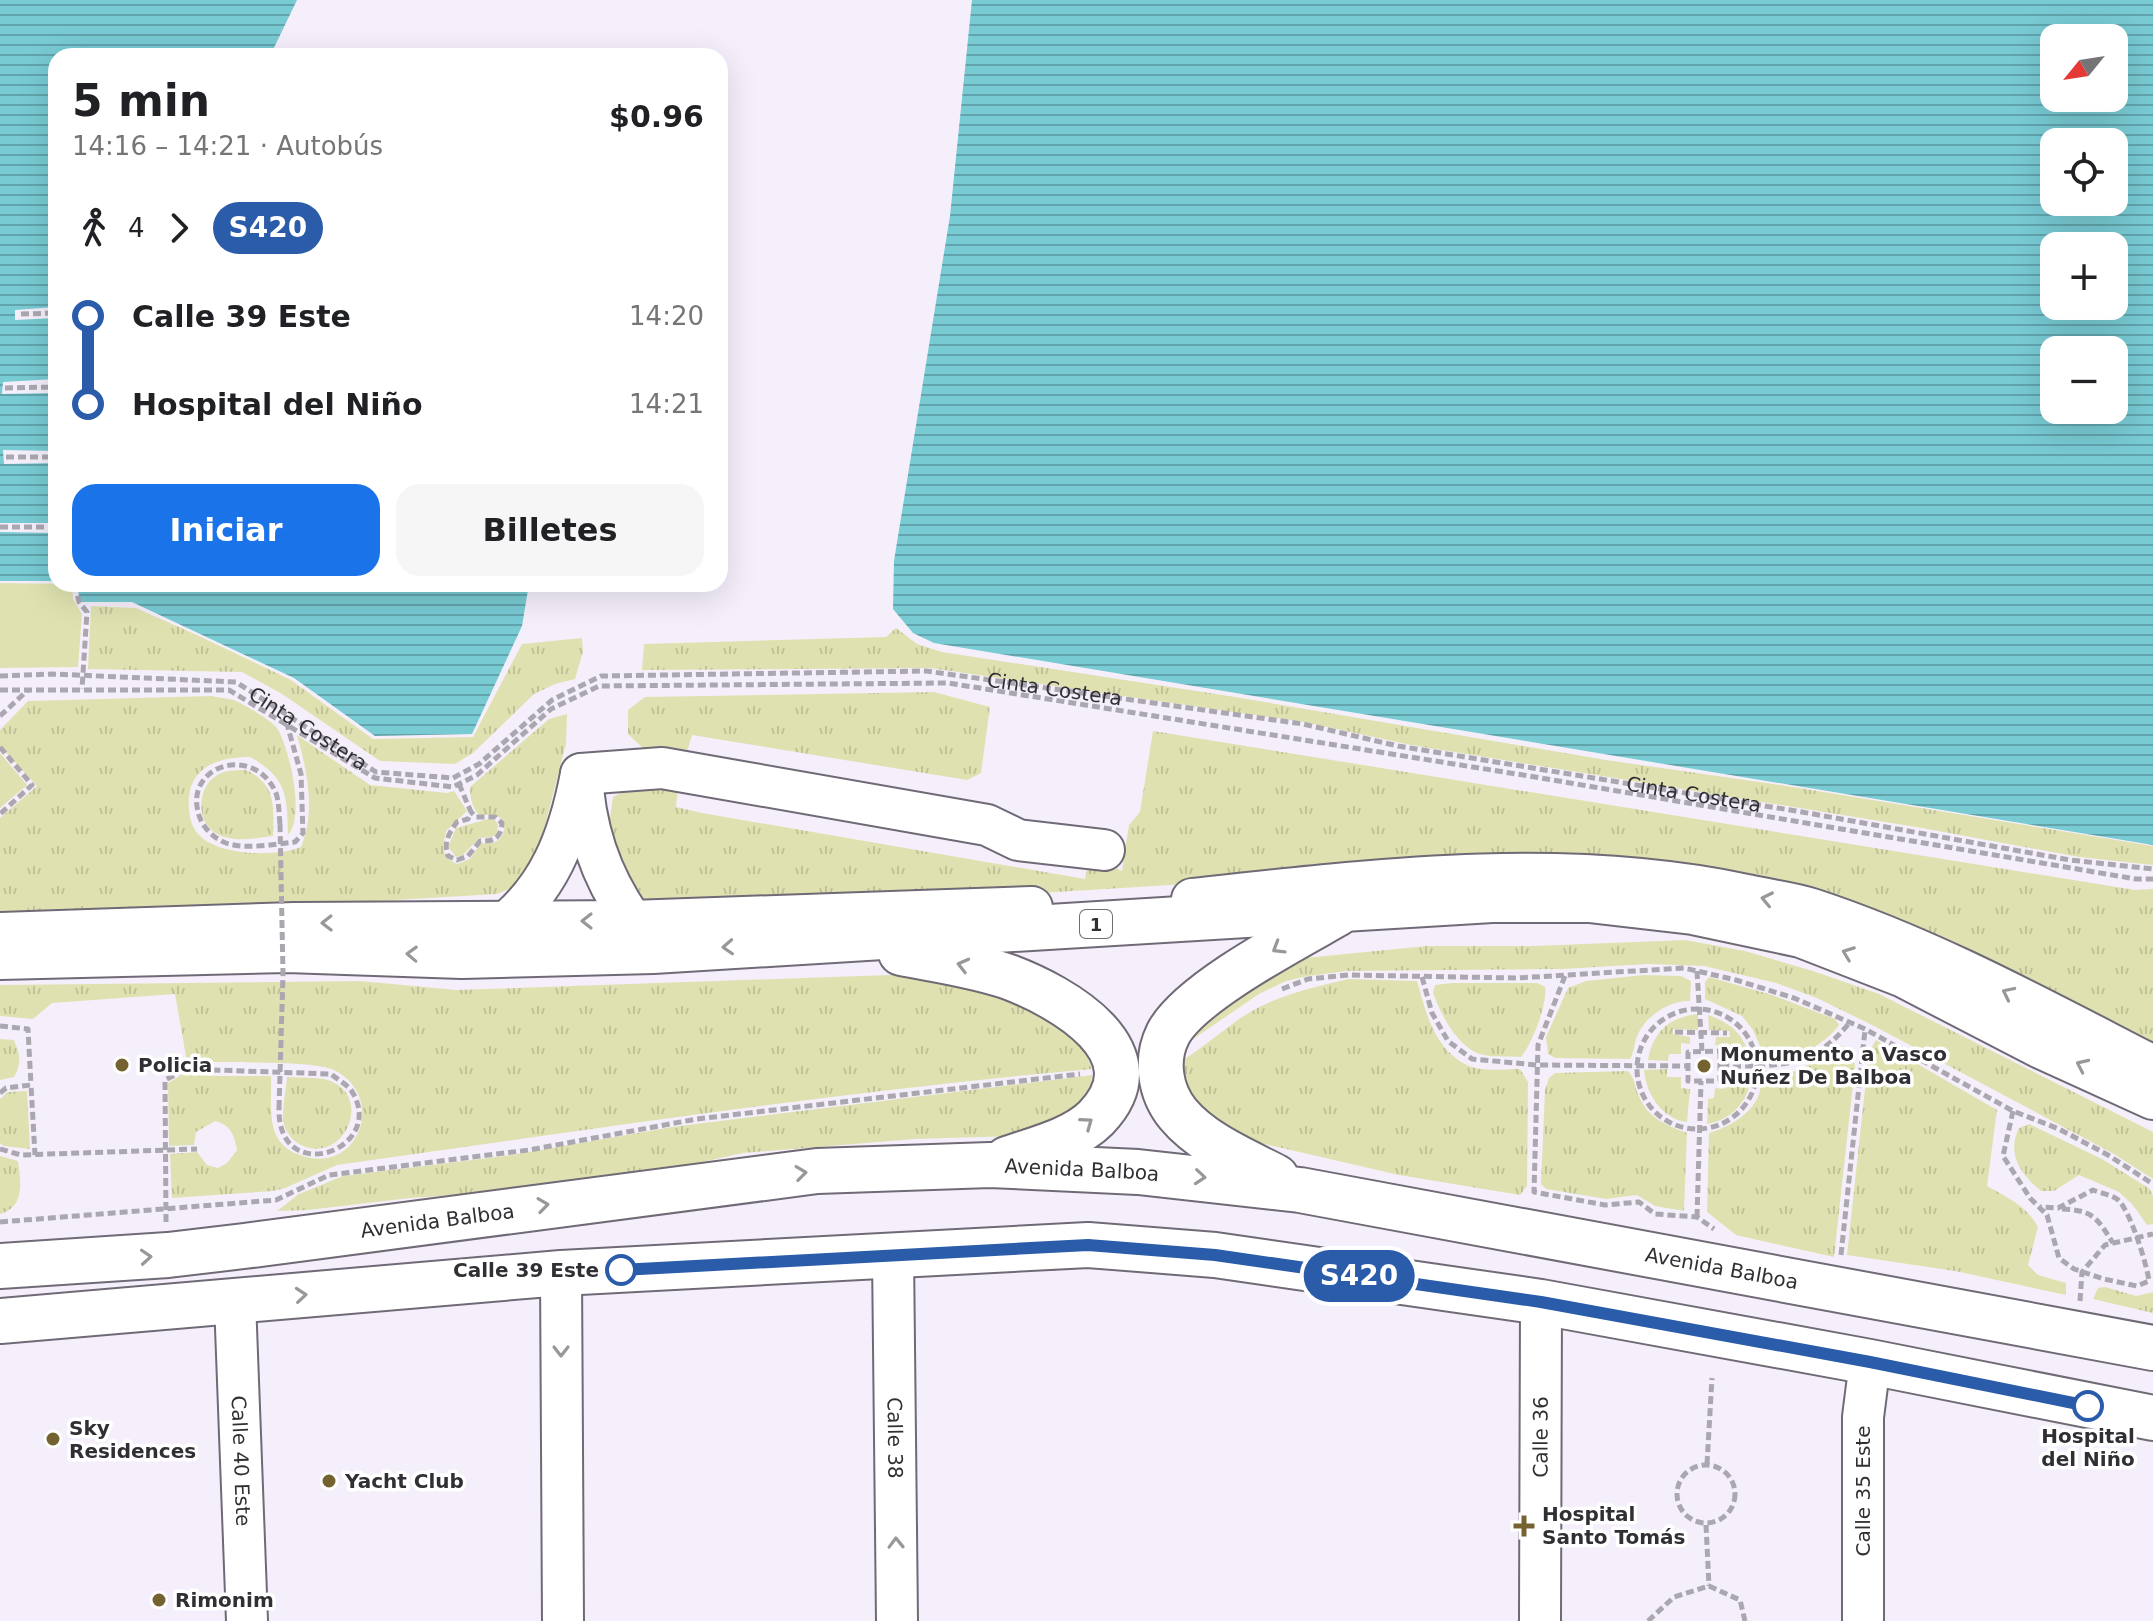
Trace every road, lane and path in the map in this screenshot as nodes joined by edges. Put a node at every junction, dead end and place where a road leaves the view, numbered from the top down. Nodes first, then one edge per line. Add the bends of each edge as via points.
1 (48, 313) edge
2 (21, 314) dead end
3 (48, 387) edge
4 (5, 388) dead end
5 (6, 457) dead end
6 (48, 457) edge
7 (0, 527) edge
8 (48, 527) edge
9 (77, 592) edge
10 (83, 675) junction
11 (0, 676) edge
12 (82, 689) junction
13 (0, 690) edge
14 (28, 690) junction
15 (0, 716) edge
16 (287, 724) junction
17 (0, 747) edge
18 (581, 774) junction
19 (459, 784) junction
20 (471, 812) junction
21 (0, 814) edge
22 (1104, 850) dead end
23 (2153, 869) edge
24 (2153, 879) edge
25 (1346, 908) junction
26 (509, 921) junction
27 (0, 933) edge
28 (642, 936) junction
29 (830, 941) junction
30 (462, 956) junction
31 (0, 957) edge
32 (1697, 971) junction
33 (1565, 976) junction
34 (1422, 977) junction
35 (1278, 991) dead end
36 (1701, 1008) junction
37 (1850, 1022) junction
38 (0, 1026) edge
39 (1865, 1029) junction
40 (1675, 1032) dead end
41 (1727, 1033) dead end
42 (1702, 1034) junction
43 (1702, 1051) junction
44 (1537, 1065) junction
45 (1637, 1065) junction
46 (1757, 1065) junction
47 (1687, 1066) junction
48 (1721, 1066) junction
49 (2153, 1066) edge
50 (1116, 1071) junction
51 (1701, 1081) junction
52 (31, 1085) junction
53 (0, 1093) edge
54 (2153, 1097) edge
55 (2013, 1111) junction
56 (1699, 1130) junction
57 (0, 1149) edge
58 (197, 1149) dead end
59 (166, 1150) junction
60 (35, 1155) junction
61 (990, 1165) junction
62 (2153, 1184) edge
63 (1300, 1190) junction
64 (1534, 1192) dead end
65 (2040, 1207) junction
66 (2058, 1208) junction
67 (165, 1210) junction
68 (1697, 1217) dead end
69 (0, 1222) edge
70 (2153, 1234) edge
71 (2135, 1237) junction
72 (2113, 1243) junction
73 (893, 1254) junction
74 (68, 1263) junction
75 (1840, 1264) dead end
76 (0, 1266) edge
77 (2082, 1272) junction
78 (561, 1273) junction
79 (0, 1274) edge
80 (235, 1301) junction
81 (1541, 1302) junction
82 (2079, 1306) dead end
83 (0, 1321) edge
84 (2153, 1348) edge
85 (1870, 1362) junction
86 (1712, 1378) dead end
87 (2153, 1418) edge
88 (1707, 1464) junction
89 (1706, 1525) junction
90 (1709, 1586) junction
91 (247, 1621) edge
92 (563, 1621) edge
93 (897, 1621) edge
94 (1540, 1621) edge
95 (1648, 1621) edge
96 (1745, 1621) edge
97 (1863, 1621) edge

1 - 2 path
3 - 4 path
5 - 6 path
7 - 8 path
9 - 10 path via 87,612
10 - 11 path, Cinta Costera
10 - 12 path
10 - 23 path, Cinta Costera via 236,682 376,772 453,778 479,764 552,700 601,676 926,671 1303,724 1398,746 2070,860
12 - 14 path
12 - 16 path via 229,690
13 - 14 path
14 - 15 path
16 - 19 path via 375,778
16 - 59 path, bridge via 301,774 303,833 295,842 255,846 227,844 202,824 196,807 203,779 240,763 268,780 277,796 280,824 283,974 279,1108 278,1126 298,1149 313,1154 343,1146 356,1130 358,1107 350,1088 331,1074 187,1069 165,1080
17 - 21 path via 32,785
18 - 22 street via 679,770 987,825 1018,840
18 - 26 street via 573,819 555,861
18 - 28 street via 586,823 601,870
19 - 20 path
19 - 24 path via 477,775 551,709 599,686 948,683
20 - 20 path via 449,833 445,848 457,860 480,841 498,838 501,831 502,823 495,817
25 - 29 main road, 1
54 -> 25 main road, 1 via 1904,975 1801,935 1693,912 1589,900
25 -> 63 main road via 1193,1005 1169,1032 1160,1056 1163,1088 1177,1114 1202,1136
26 -> 27 street
28 -> 26 street
26 - 30 street
29 -> 28 main road, 1
28 - 30 main road, 1
49 -> 28 street via 1916,949 1810,908 1694,884 1590,874 1343,883 1166,901
50 -> 29 main road via 1107,1040 1057,999 961,964
30 -> 31 main road, 1 via 287,950
32 - 33 path
32 - 36 path
32 - 37 path via 1794,998
33 - 34 path
33 - 44 path via 1538,1045
34 - 35 path via 1348,975 1308,979
34 - 44 path via 1432,1013 1448,1041 1472,1059
36 - 42 path
36 - 45 path via 1682,1010 1651,1030
36 - 46 path via 1736,1022 1748,1037
37 - 39 path
37 - 46 path via 1806,1058 1785,1066
38 - 52 path via 28,1029
39 - 55 path
39 - 75 path
40 - 42 path
41 - 42 path
42 - 43 path
43 - 47 path via 1688,1052
43 - 48 path via 1720,1051
44 - 45 path
44 - 64 path
45 - 47 path
45 - 56 path via 1639,1086 1649,1105 1664,1119
46 - 48 path
46 - 56 path via 1746,1105 1720,1125
47 - 51 path via 1688,1081
48 - 51 path via 1720,1081
61 -> 50 main road via 1063,1138 1094,1120 1107,1103
50 - 67 path via 697,1119 529,1150 329,1175 276,1200
51 - 56 path
52 - 53 path
52 - 60 path
55 - 62 path via 2059,1129
55 - 65 path via 2003,1156
56 - 68 path
57 - 60 path
58 - 59 path
59 - 60 path
59 - 67 path
61 -> 63 main road, Avenida Balboa via 1138,1172
74 -> 61 main road, Avenida Balboa via 244,1246 817,1171
63 - 84 main road, Avenida Balboa
65 - 66 path
65 - 77 path via 2059,1258
66 - 71 path via 2093,1190 2119,1200
66 - 72 path via 2096,1217
67 - 69 path
70 - 71 path
71 - 72 path
71 - 77 path via 2149,1281 2137,1286
72 - 77 path via 2105,1245
73 - 78 main road
73 - 81 main road via 1088,1245 1215,1255
93 -> 73 street, Calle 38
74 - 76 main road, Avenida Balboa
74 - 79 main road
77 - 82 path
80 -> 78 main road
78 -> 92 street
80 - 83 main road
80 - 91 street, Calle 40 Este
81 - 85 main road
81 - 94 street, Calle 36
85 - 87 main road
85 - 97 street, Calle 35 Este via 1863,1417
86 - 88 path
88 - 89 path via 1721,1468 1736,1495 1721,1521
88 - 89 path via 1688,1469 1677,1485 1677,1504 1688,1519
89 - 90 path
90 - 95 path via 1674,1597
90 - 96 path via 1740,1600

